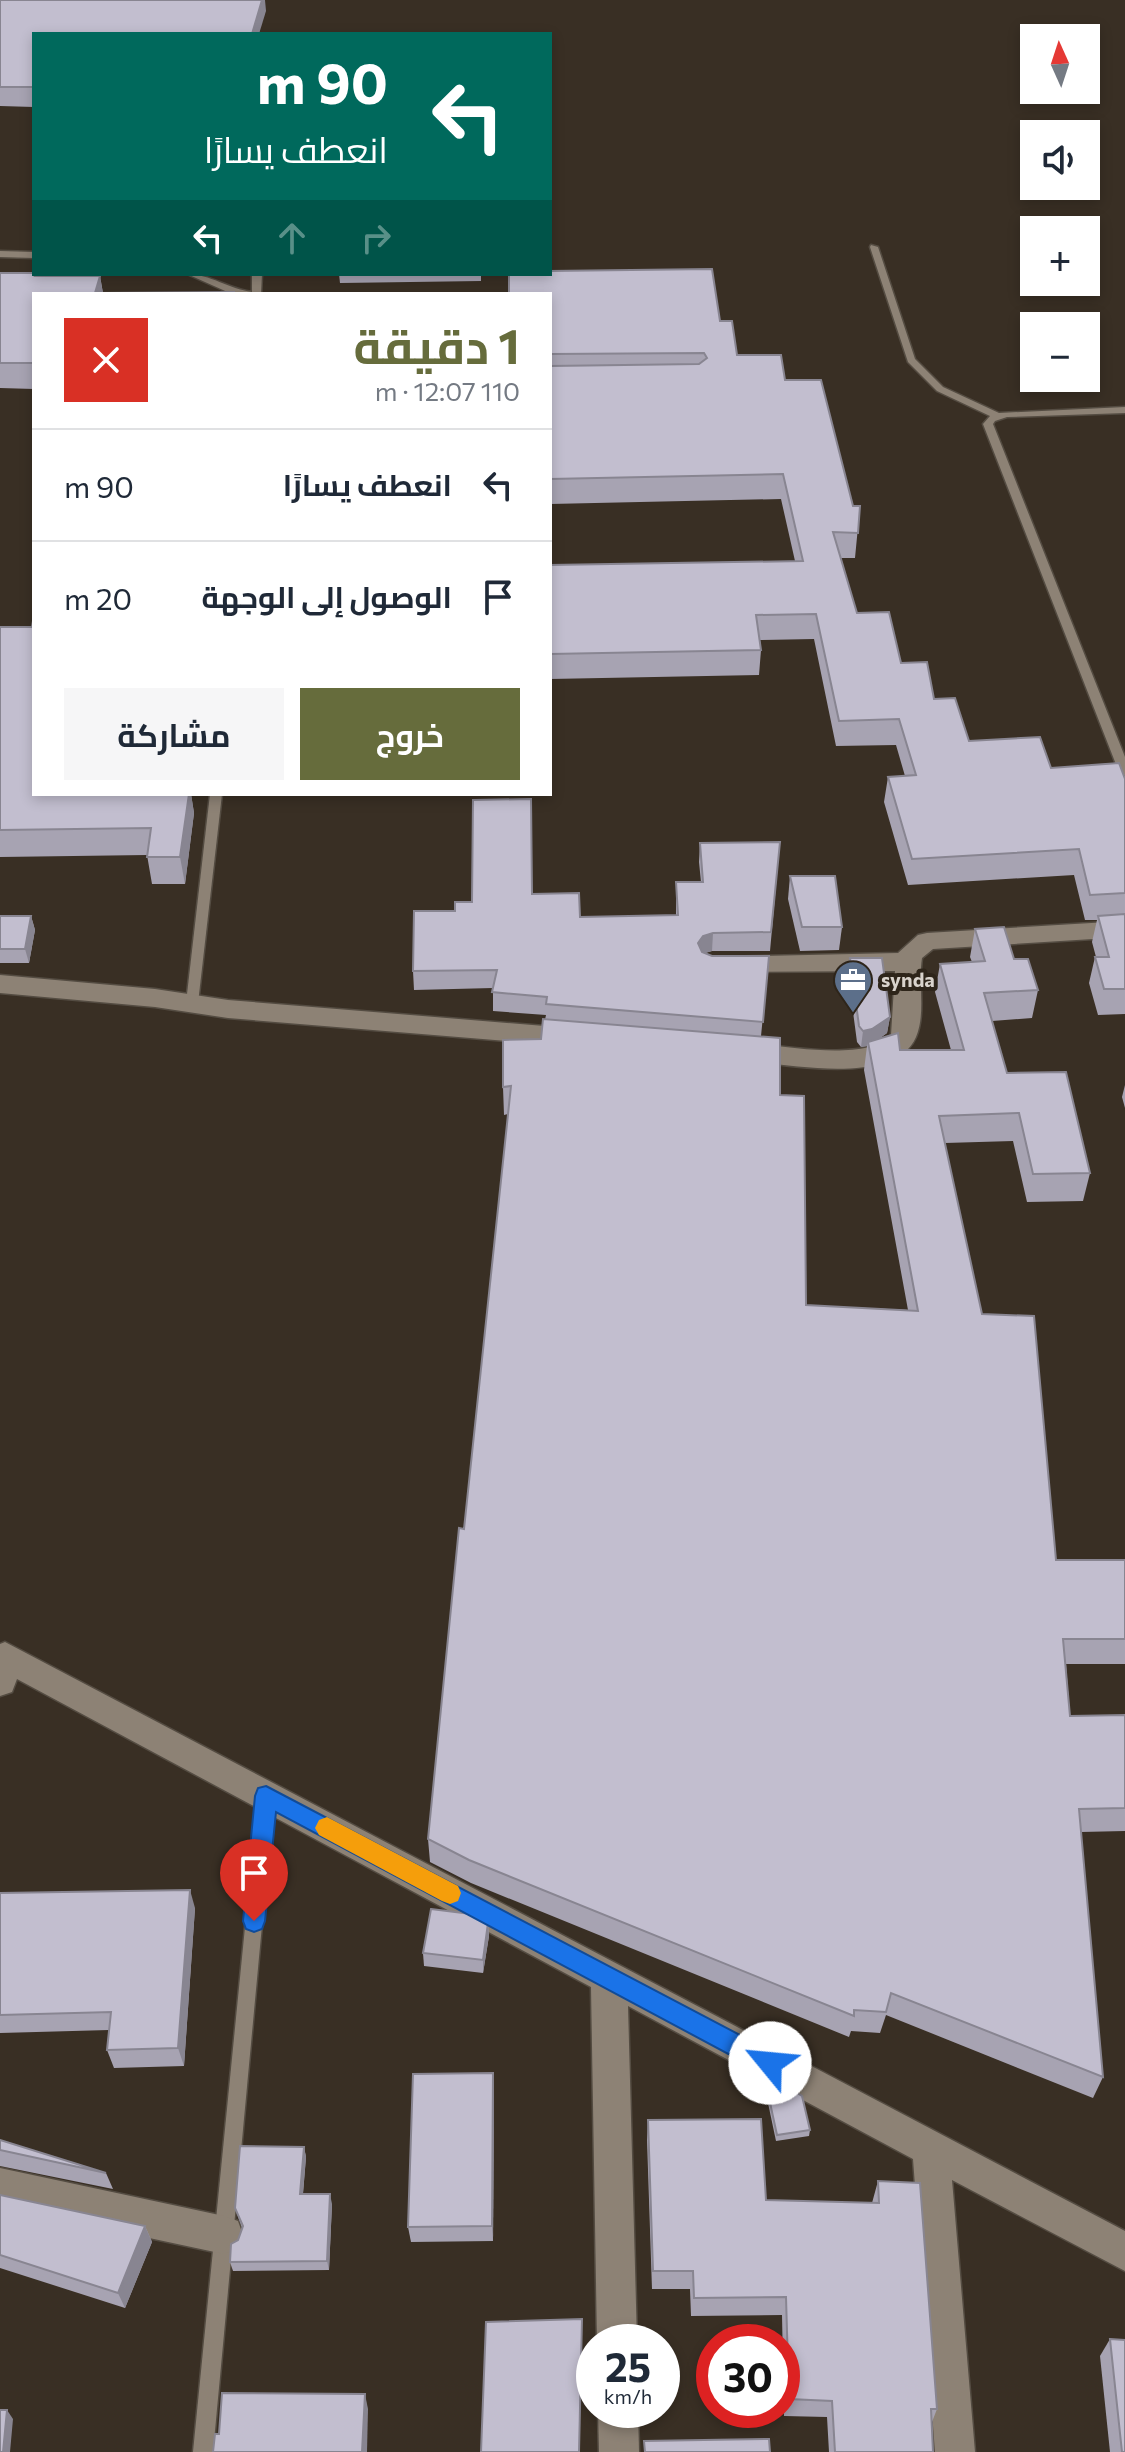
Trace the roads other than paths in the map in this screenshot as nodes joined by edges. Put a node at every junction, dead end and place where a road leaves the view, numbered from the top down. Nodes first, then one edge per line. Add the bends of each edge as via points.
1 (874, 247) dead end
2 (0, 254) edge
3 (32, 255) edge
4 (197, 276) edge
5 (235, 292) edge
6 (1125, 410) edge
7 (997, 416) junction
8 (1121, 750) edge
9 (1125, 772) edge
10 (216, 796) edge
11 (1125, 929) edge
12 (908, 962) junction
13 (712, 963) edge
14 (0, 984) edge
15 (192, 1003) junction
16 (604, 1040) edge
17 (713, 1049) edge
18 (0, 1682) edge
19 (266, 1796) junction
20 (609, 1978) junction
21 (931, 2149) junction
22 (0, 2187) edge
23 (224, 2235) junction
24 (1125, 2252) edge
25 (617, 2324) edge
26 (618, 2428) edge
27 (203, 2452) edge
28 (619, 2452) edge
29 (955, 2452) edge

1 - 7 lane via 918,370 940,389
2 - 3 lane
4 - 5 lane
6 - 7 lane
7 - 8 lane via 988,429
8 - 9 lane
10 - 15 lane
11 - 12 street via 939,938 917,946
12 - 13 street
12 - 17 street via 909,1029 890,1053 854,1060
14 - 15 street
15 - 16 street
18 - 19 street via 5,1656
19 - 20 street
19 - 23 lane
20 - 21 street
20 - 25 street
21 - 24 street
21 - 29 street
22 - 23 street
23 - 27 lane
26 - 28 street

